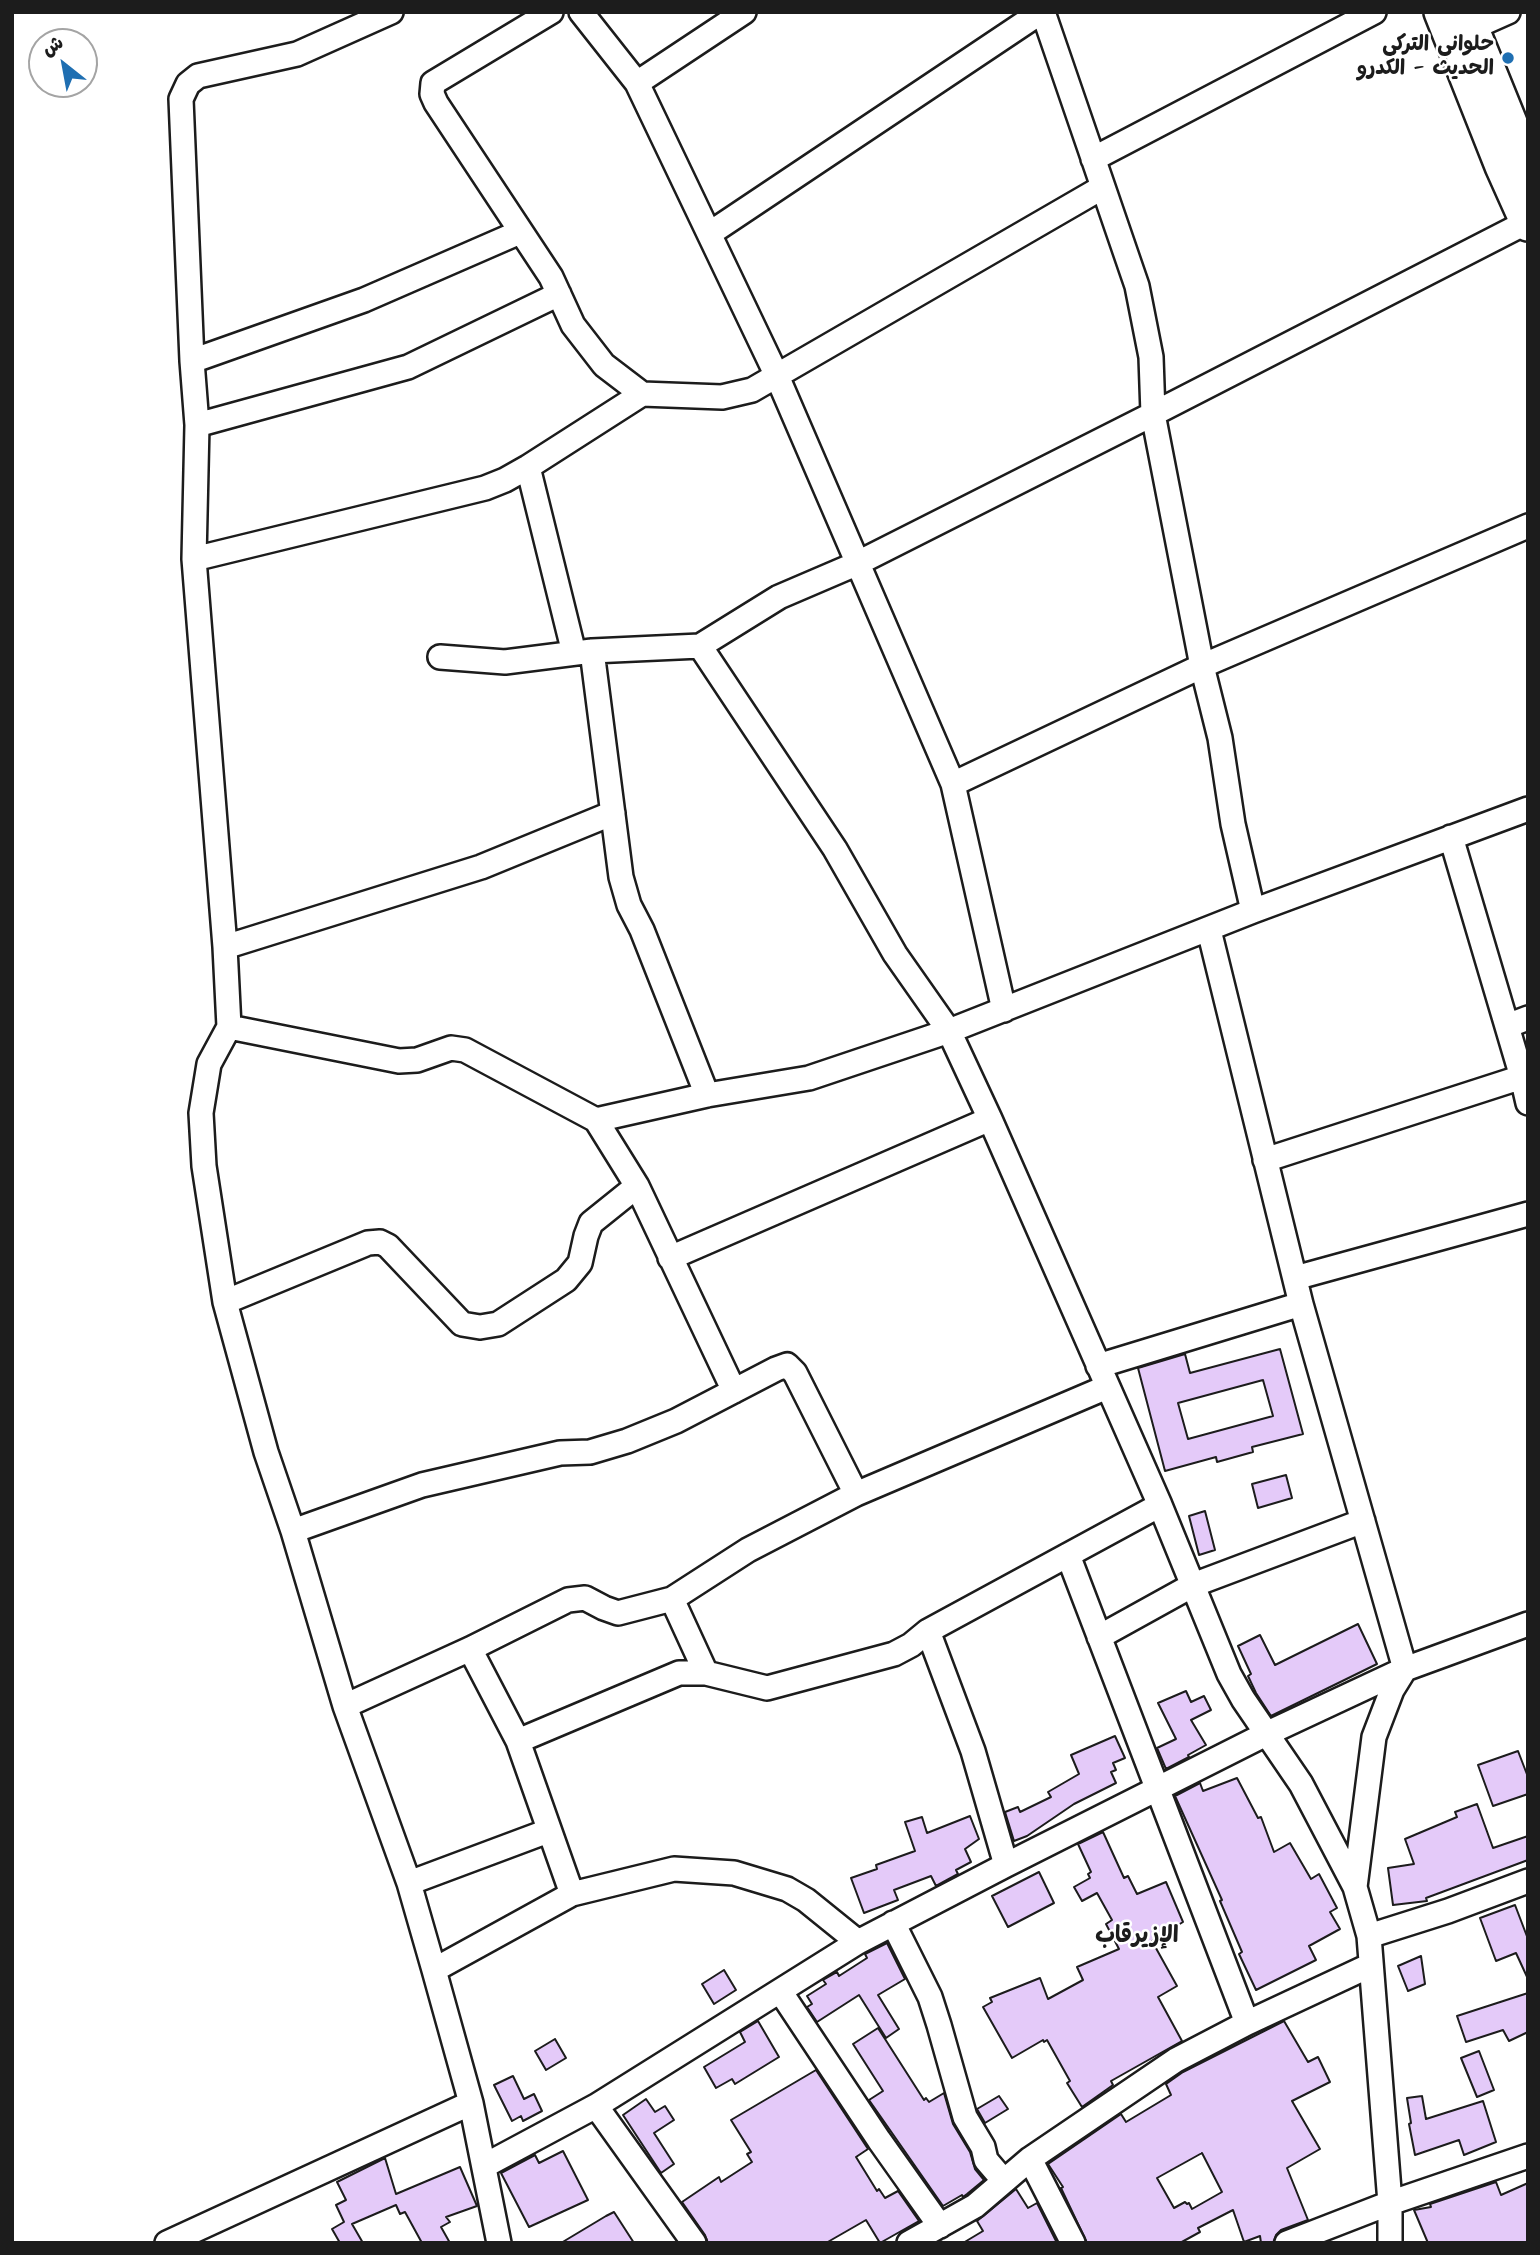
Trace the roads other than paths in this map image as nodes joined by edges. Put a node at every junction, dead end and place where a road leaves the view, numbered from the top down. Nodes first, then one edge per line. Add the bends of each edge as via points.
1 (391, 12) edge
2 (551, 12) edge
3 (581, 12) edge
4 (744, 12) edge
5 (1042, 12) edge
6 (1374, 12) edge
7 (1441, 12) edge
8 (1508, 12) edge
9 (1469, 20) edge
10 (637, 83) junction
11 (1093, 159) junction
12 (1527, 160) edge
13 (1103, 187) junction
14 (1527, 223) edge
15 (520, 232) junction
16 (709, 233) junction
17 (558, 294) junction
18 (192, 361) junction
19 (778, 376) junction
20 (642, 394) junction
21 (1153, 414) junction
22 (197, 425) junction
23 (528, 467) junction
24 (1528, 526) edge
25 (194, 559) junction
26 (856, 564) junction
27 (700, 646) junction
28 (583, 652) junction
29 (440, 657) dead end
30 (1202, 666) junction
31 (953, 784) junction
32 (1528, 809) edge
33 (613, 813) junction
34 (1451, 837) junction
35 (1253, 911) junction
36 (1209, 930) junction
37 (225, 947) junction
38 (1004, 1010) junction
39 (1518, 1022) edge
40 (229, 1027) junction
41 (949, 1031) junction
42 (1522, 1077) junction
43 (707, 1095) junction
44 (1528, 1103) edge
45 (990, 1119) junction
46 (597, 1120) junction
47 (1265, 1160) junction
48 (637, 1186) junction
49 (1528, 1214) edge
50 (670, 1258) junction
51 (1295, 1278) junction
52 (225, 1303) junction
53 (1301, 1304) junction
54 (1098, 1366) junction
55 (1107, 1387) junction
56 (734, 1391) junction
57 (856, 1494) junction
58 (1160, 1505) junction
59 (1363, 1521) junction
60 (293, 1531) junction
61 (1068, 1555) junction
62 (1193, 1585) junction
63 (672, 1599) junction
64 (1528, 1624) edge
65 (928, 1631) junction
66 (1099, 1637) junction
67 (470, 1649) junction
68 (1405, 1669) junction
69 (706, 1673) junction
70 (345, 1706) junction
71 (1266, 1734) junction
72 (518, 1741) junction
73 (1157, 1790) junction
74 (548, 1831) junction
75 (1006, 1865) junction
76 (1528, 1881) edge
77 (409, 1883) junction
78 (1354, 1887) junction
79 (572, 1894) junction
80 (893, 1923) junction
81 (1368, 1936) junction
82 (858, 1942) junction
83 (1371, 1965) junction
84 (435, 1970) junction
85 (780, 1991) junction
86 (1247, 2023) junction
87 (471, 2104) junction
88 (596, 2106) junction
89 (1528, 2155) edge
90 (1030, 2159) junction
91 (484, 2166) junction
92 (1004, 2181) junction
93 (1390, 2203) junction
94 (940, 2226) junction
95 (167, 2243) edge
96 (499, 2243) edge
97 (694, 2243) edge
98 (909, 2243) edge
99 (1073, 2243) edge
100 (1287, 2243) edge
101 (1391, 2243) edge

1 - 18 street via 297,54 198,76 188,84 181,99
2 - 15 street via 433,83 436,103
3 - 10 street
4 - 10 street
5 - 11 street
5 - 16 street
6 - 11 street
7 - 14 highway
8 - 9 street
9 - 12 highway
10 - 16 street
11 - 13 street
13 - 19 street
13 - 21 street via 1137,286 1151,357
14 - 21 street
15 - 17 street
15 - 18 street via 364,300
16 - 19 street
17 - 20 street via 573,325 604,365
17 - 22 street via 408,367
18 - 22 street
19 - 20 street via 752,390 722,397
19 - 26 street
20 - 23 street
21 - 26 street
21 - 30 street
22 - 25 street
23 - 25 street via 485,488
23 - 28 street
24 - 30 street
25 - 37 street
26 - 27 street via 779,597
26 - 31 street
27 - 28 street
27 - 41 street via 835,849 895,954
28 - 29 street via 505,662
28 - 33 street
30 - 31 street
30 - 35 street
31 - 38 street
32 - 34 street
33 - 37 street via 481,866
33 - 43 street via 629,905
34 - 35 street
34 - 39 street
35 - 36 street
36 - 38 street
36 - 47 street
37 - 40 street
38 - 41 street
39 - 42 street
40 - 46 street via 399,1060 465,1049
40 - 52 street via 209,1064 201,1113 204,1166
41 - 43 street via 809,1078
41 - 45 street
42 - 44 street
42 - 47 street
43 - 46 street
45 - 50 street
45 - 54 street
46 - 48 street
47 - 51 street
48 - 50 street
48 - 52 street via 592,1223 580,1263 566,1280 498,1324 462,1324 380,1242 368,1242
49 - 51 street
50 - 56 street
51 - 53 street
52 - 60 street
53 - 54 street
53 - 59 street
54 - 55 street
55 - 57 street
55 - 58 street
56 - 57 street via 787,1366 795,1373
56 - 60 street via 627,1441 422,1485
57 - 63 street via 748,1550
58 - 61 street
58 - 62 street
59 - 62 street
59 - 68 street
60 - 70 street
61 - 65 street
61 - 66 street
62 - 66 street
62 - 71 street via 1229,1674
63 - 67 street via 618,1613 585,1598 568,1600
63 - 69 street
64 - 68 street
65 - 69 street via 894,1654 767,1688
65 - 75 street via 973,1751
66 - 73 street
67 - 70 street
67 - 72 street
68 - 71 street
68 - 78 street via 1374,1737
69 - 72 street via 679,1673
70 - 77 street
71 - 73 street
71 - 78 street via 1307,1793
72 - 74 street
73 - 75 street
73 - 86 street
74 - 77 street
74 - 79 street
75 - 80 street
76 - 81 street
77 - 84 street
78 - 81 street
79 - 82 street via 674,1869 734,1873 788,1889
79 - 84 street
80 - 82 street
80 - 92 street via 930,1997 965,2118 986,2160
81 - 83 street
82 - 85 street
83 - 86 street
83 - 93 street
84 - 87 street
85 - 88 street
85 - 94 street
86 - 90 street via 1176,2060
87 - 91 street
87 - 95 street
88 - 91 street
88 - 97 street
89 - 93 street
90 - 92 street
90 - 99 street
91 - 96 street
92 - 94 street via 975,2206
93 - 100 street
93 - 101 street
94 - 98 street

